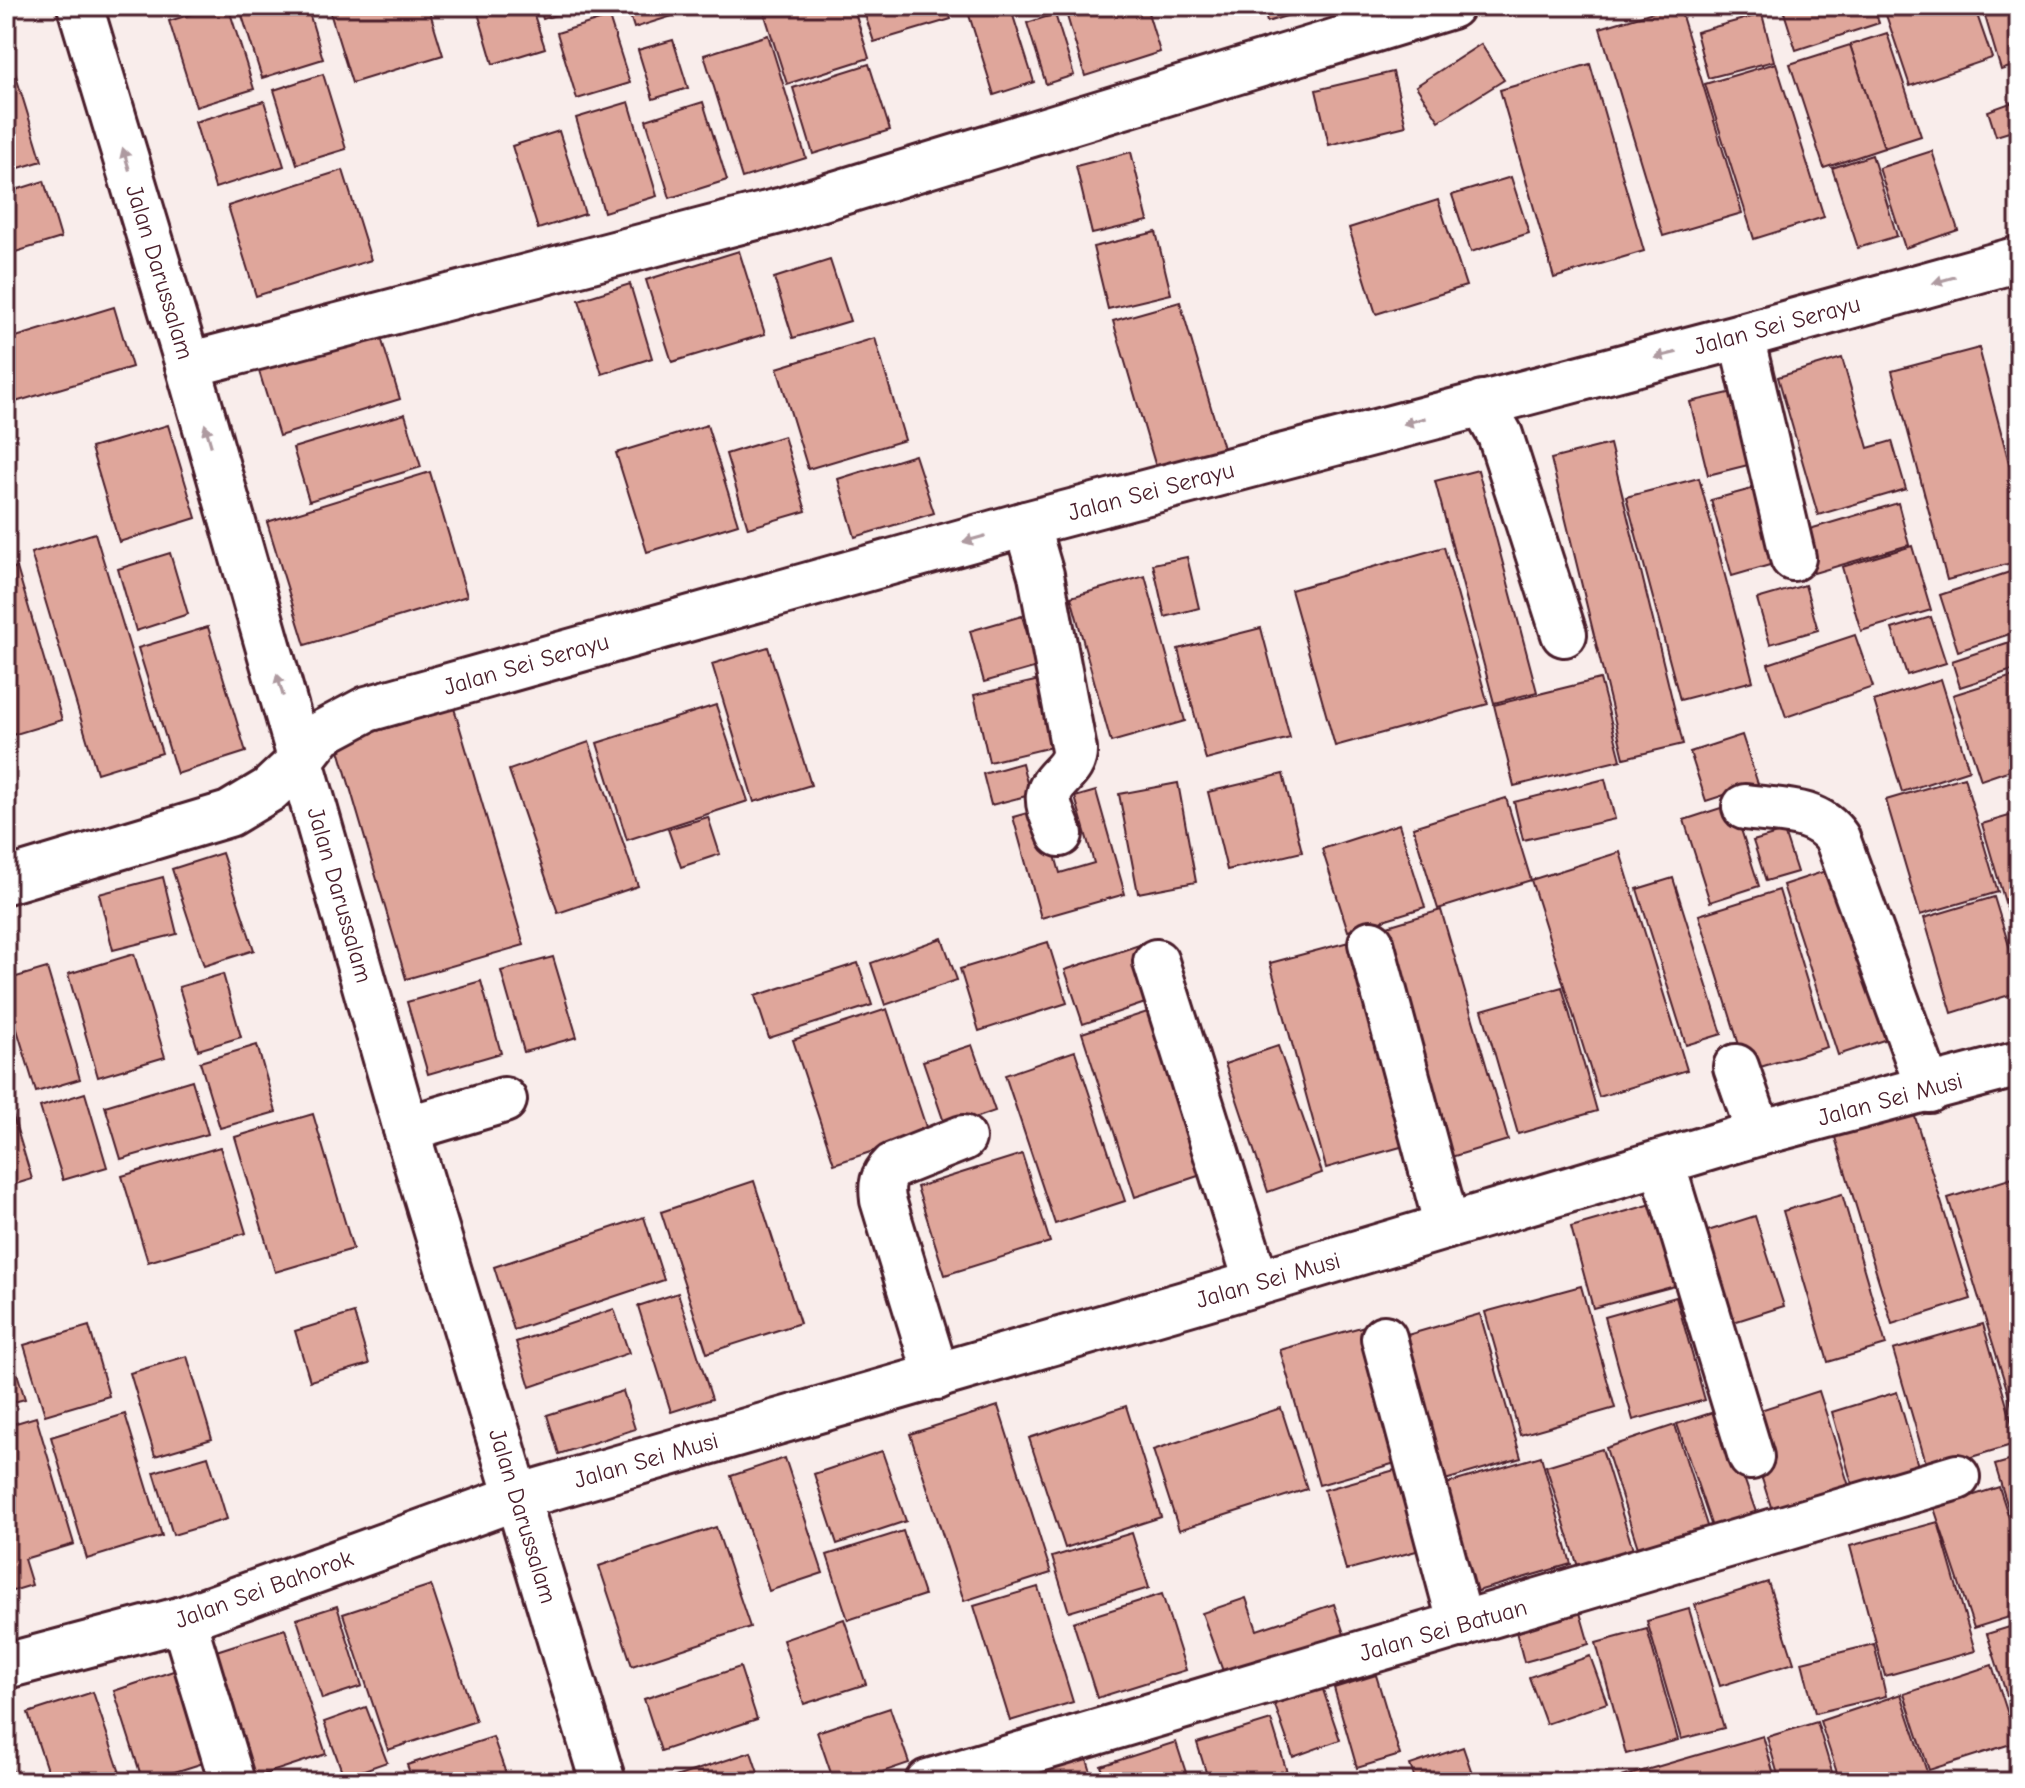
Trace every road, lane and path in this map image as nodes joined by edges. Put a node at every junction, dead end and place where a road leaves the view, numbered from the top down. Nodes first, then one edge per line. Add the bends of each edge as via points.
1 (80, 6) edge
2 (1451, 6) edge
3 (2019, 259) edge
4 (1741, 336) junction
5 (188, 365) junction
6 (1482, 403) junction
7 (1026, 524) junction
8 (1793, 558) dead end
9 (1564, 634) dead end
10 (301, 760) junction
11 (1745, 807) dead end
12 (1060, 834) dead end
13 (6, 881) edge
14 (1371, 943) dead end
15 (1156, 962) dead end
16 (2019, 1064) edge
17 (1736, 1067) dead end
18 (1929, 1090) junction
19 (504, 1100) dead end
20 (406, 1129) junction
21 (1759, 1133) junction
22 (963, 1138) dead end
23 (1662, 1163) junction
24 (1447, 1226) junction
25 (1257, 1283) junction
26 (1384, 1338) dead end
27 (937, 1377) junction
28 (1751, 1457) dead end
29 (1957, 1477) dead end
30 (518, 1497) junction
31 (183, 1619) junction
32 (1461, 1625) junction
33 (6, 1666) edge
34 (232, 1782) edge
35 (603, 1782) edge
36 (928, 1782) edge

5 -> 1 street, Jalan Darussalam
2 - 5 street via 783,210
3 -> 4 street, Jalan Sei Serayu
4 -> 6 street, Jalan Sei Serayu
4 - 8 street
10 -> 5 street, Jalan Darussalam
6 -> 7 street, Jalan Sei Serayu
6 - 9 street via 1500,435
7 -> 10 street, Jalan Sei Serayu via 367,709 322,733
7 - 12 street via 1041,575 1074,750 1073,762 1049,793
10 - 13 street, Jalan Sei Serayu via 269,790 229,814
10 - 20 street, Jalan Darussalam
11 - 18 street via 1811,816 1837,838
14 - 24 street
15 - 25 street
16 - 18 street, Jalan Sei Musi
17 - 21 street
18 - 21 street, Jalan Sei Musi
19 - 20 street
20 - 30 street, Jalan Darussalam
21 - 23 street, Jalan Sei Musi
22 - 27 street via 893,1166 881,1185
23 - 24 street, Jalan Sei Musi
23 - 28 street
24 - 25 street, Jalan Sei Musi
25 - 27 street, Jalan Sei Musi
26 - 32 street
27 - 30 street, Jalan Sei Musi
29 - 32 street, Jalan Sei Batuan
30 - 31 street, Jalan Sei Bahorok
30 - 35 street, Jalan Darussalam
31 - 33 street, Jalan Sei Bahorok
31 - 34 street
32 - 36 street, Jalan Sei Batuan

